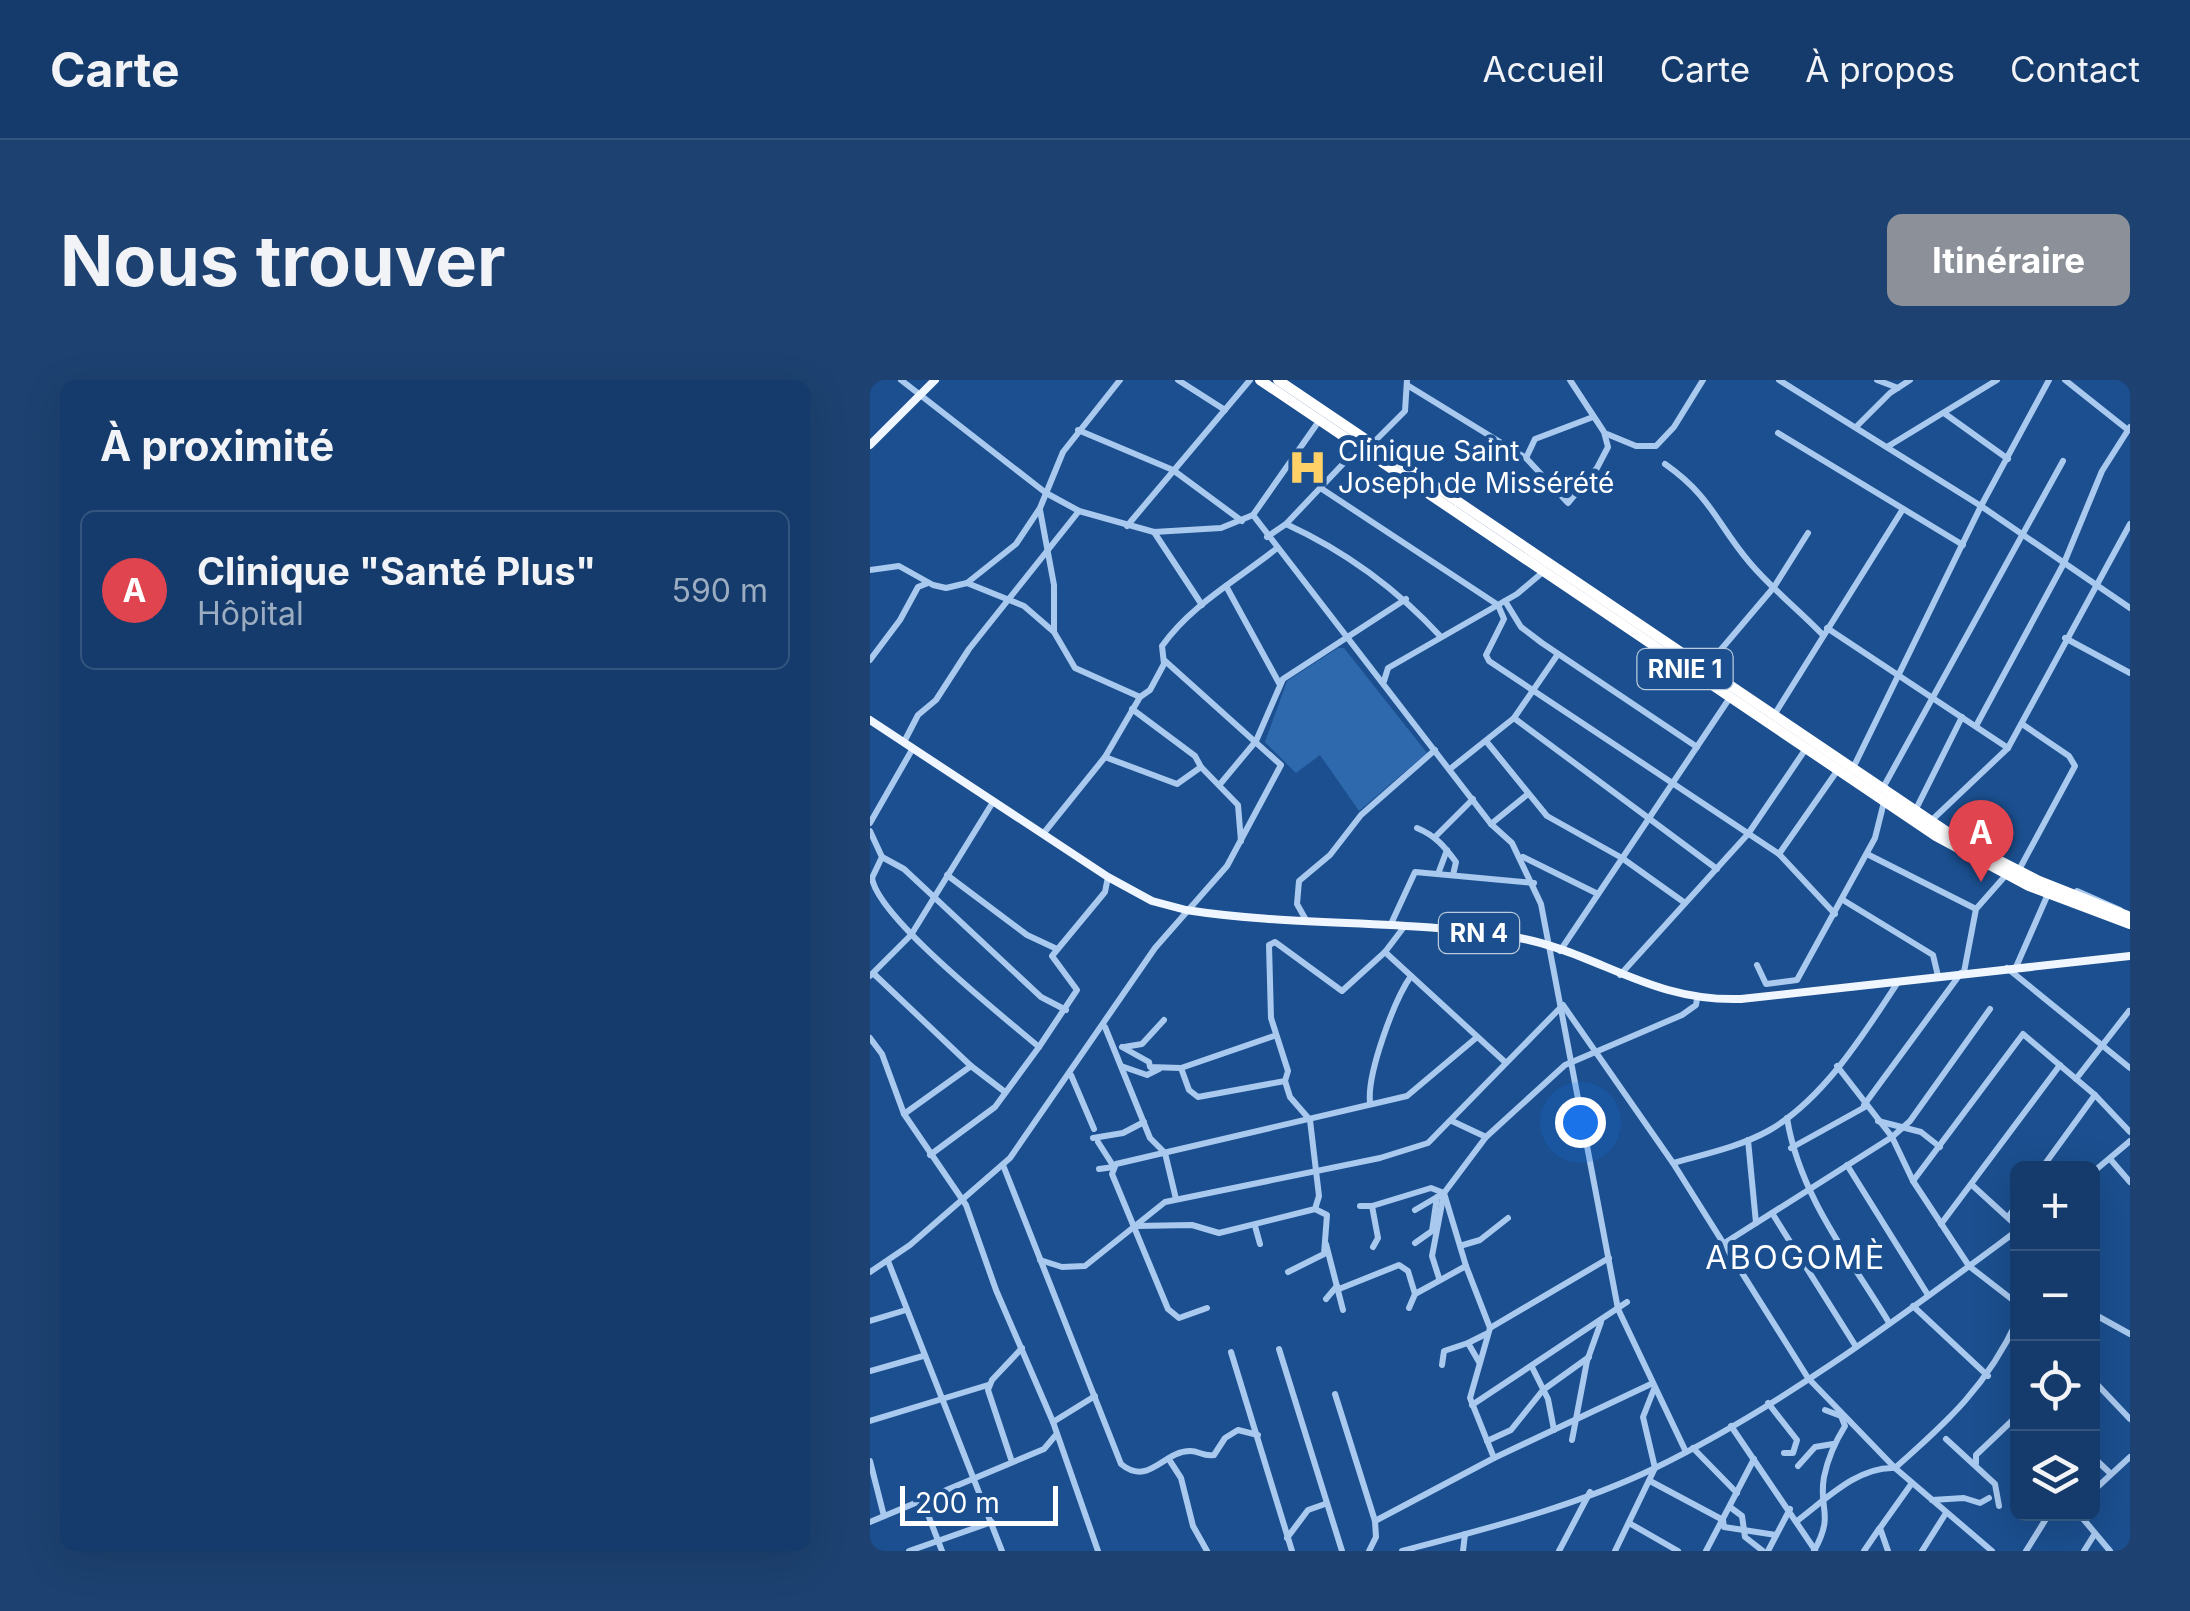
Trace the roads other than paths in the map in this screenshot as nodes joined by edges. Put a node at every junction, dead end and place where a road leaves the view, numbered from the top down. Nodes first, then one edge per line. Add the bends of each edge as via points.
1 (901, 380) edge
2 (935, 380) edge
3 (1120, 380) edge
4 (1178, 380) edge
5 (1250, 380) edge
6 (1260, 380) edge
7 (1286, 380) edge
8 (1570, 380) edge
9 (1703, 380) edge
10 (1779, 380) edge
11 (1877, 380) edge
12 (1910, 380) edge
13 (1997, 380) edge
14 (2050, 380) edge
15 (2065, 380) edge
16 (1407, 382) edge
17 (1898, 388) junction
18 (919, 398) junction
19 (1295, 398) junction
20 (1225, 410) junction
21 (1943, 413) junction
22 (1593, 418) junction
23 (1320, 420) junction
24 (1856, 427) junction
25 (2129, 429) edge
26 (1078, 430) junction
27 (1604, 432) junction
28 (1778, 433) dead end
29 (1374, 443) junction
30 (870, 444) edge
31 (1359, 446) junction
32 (1887, 447) junction
33 (1526, 458) junction
34 (2008, 459) junction
35 (2063, 461) dead end
36 (1664, 464) dead end
37 (1173, 470) junction
38 (1322, 489) junction
39 (1046, 493) junction
40 (1981, 506) junction
41 (1040, 508) junction
42 (1903, 509) junction
43 (1078, 512) junction
44 (1253, 516) junction
45 (1242, 522) junction
46 (1286, 524) junction
47 (2130, 524) edge
48 (1126, 527) junction
49 (1154, 532) junction
50 (1808, 534) dead end
51 (2024, 535) junction
52 (1267, 536) junction
53 (1963, 545) junction
54 (1276, 549) junction
55 (1048, 550) junction
56 (2064, 563) junction
57 (870, 570) edge
58 (1543, 572) junction
59 (915, 575) junction
60 (928, 583) junction
61 (968, 583) junction
62 (2094, 584) junction
63 (1226, 586) junction
64 (918, 587) junction
65 (1774, 587) junction
66 (1406, 599) junction
67 (1011, 600) junction
68 (1501, 603) junction
69 (1202, 605) junction
70 (2130, 608) edge
71 (1825, 631) junction
72 (1054, 632) junction
73 (1441, 637) junction
74 (1347, 638) junction
75 (2065, 638) junction
76 (872, 654) edge
77 (1558, 654) junction
78 (1164, 660) junction
79 (1371, 666) junction
80 (1707, 666) junction
81 (1388, 668) junction
82 (2130, 672) edge
83 (1896, 674) junction
84 (1383, 682) junction
85 (1279, 683) junction
86 (1532, 688) junction
87 (1140, 696) junction
88 (1729, 699) junction
89 (1935, 700) junction
90 (1132, 709) junction
91 (1776, 712) junction
92 (1962, 717) junction
93 (1514, 718) junction
94 (870, 720) edge
95 (2022, 724) junction
96 (1976, 726) junction
97 (1256, 741) junction
98 (1486, 741) junction
99 (904, 742) junction
100 (1696, 747) junction
101 (913, 748) junction
102 (2008, 748) junction
103 (1435, 750) junction
104 (1805, 750) junction
105 (1105, 757) junction
106 (1854, 766) junction
107 (1201, 767) junction
108 (1450, 769) junction
109 (1836, 771) junction
110 (1221, 783) junction
111 (1675, 784) junction
112 (1884, 786) junction
113 (1528, 794) junction
114 (1473, 799) junction
115 (994, 802) junction
116 (1884, 802) junction
117 (1917, 807) junction
118 (1933, 818) junction
119 (1648, 819) junction
120 (1492, 824) junction
121 (870, 827) edge
122 (1417, 828) dead end
123 (1042, 834) junction
124 (1748, 834) junction
125 (1436, 836) junction
126 (1241, 843) junction
127 (1448, 850) junction
128 (1779, 854) junction
129 (1867, 854) junction
130 (882, 856) junction
131 (1519, 856) junction
132 (1622, 858) junction
133 (2020, 868) junction
134 (1717, 869) junction
135 (1438, 874) junction
136 (2006, 875) junction
137 (1453, 876) junction
138 (946, 877) junction
139 (1108, 877) junction
140 (1534, 883) junction
141 (1598, 894) junction
142 (2048, 894) junction
143 (932, 897) junction
144 (1842, 900) junction
145 (1685, 903) junction
146 (1976, 908) junction
147 (1186, 910) junction
148 (1835, 914) junction
149 (2130, 919) edge
150 (1306, 920) junction
151 (1390, 926) junction
152 (1404, 926) junction
153 (911, 935) junction
154 (1052, 951) junction
155 (1556, 951) junction
156 (1385, 952) junction
157 (2130, 956) edge
158 (1757, 965) dead end
159 (2011, 968) junction
160 (1962, 972) junction
161 (872, 975) edge
162 (1410, 976) junction
163 (1620, 976) junction
164 (1938, 976) junction
165 (1898, 981) junction
166 (1696, 999) junction
167 (1563, 1005) junction
168 (1990, 1009) dead end
169 (1066, 1010) junction
170 (2129, 1011) edge
171 (1164, 1020) dead end
172 (1105, 1026) junction
173 (1274, 1036) junction
174 (870, 1038) edge
175 (1476, 1038) junction
176 (2102, 1046) junction
177 (1039, 1047) junction
178 (1118, 1047) junction
179 (1598, 1052) junction
180 (1505, 1062) junction
181 (1574, 1062) junction
182 (971, 1066) junction
183 (1120, 1066) junction
184 (1837, 1066) junction
185 (2060, 1066) junction
186 (1180, 1068) junction
187 (2130, 1068) edge
188 (1159, 1069) junction
189 (1070, 1074) junction
190 (2076, 1078) junction
191 (1285, 1081) junction
192 (1004, 1092) junction
193 (2096, 1095) junction
194 (1370, 1102) junction
195 (1864, 1106) junction
196 (1916, 1112) junction
197 (904, 1114) junction
198 (1787, 1118) junction
199 (1310, 1120) junction
200 (1877, 1120) junction
201 (1452, 1121) junction
202 (1144, 1122) junction
203 (1902, 1128) junction
204 (1921, 1132) junction
205 (2130, 1132) edge
206 (1095, 1136) junction
207 (1486, 1137) junction
208 (1892, 1138) junction
209 (1748, 1140) junction
210 (2130, 1141) edge
211 (1155, 1146) junction
212 (1940, 1147) junction
213 (1791, 1148) junction
214 (1165, 1153) junction
215 (930, 1156) junction
216 (1152, 1156) junction
217 (2111, 1160) junction
218 (2047, 1161) edge
219 (1673, 1163) junction
220 (1002, 1165) junction
221 (1847, 1165) junction
222 (1114, 1166) junction
223 (2100, 1168) edge
224 (1099, 1169) dead end
225 (1314, 1169) junction
226 (1914, 1182) junction
227 (2130, 1182) edge
228 (1972, 1185) junction
229 (1807, 1189) junction
230 (1441, 1194) junction
231 (960, 1198) junction
232 (1176, 1199) junction
233 (1360, 1206) dead end
234 (1372, 1206) junction
235 (1315, 1209) junction
236 (1414, 1210) dead end
237 (1772, 1213) junction
238 (2009, 1216) edge
239 (1508, 1218) dead end
240 (1756, 1223) junction
241 (1941, 1224) junction
242 (1254, 1226) junction
243 (1135, 1227) junction
244 (2010, 1234) edge
245 (1326, 1243) junction
246 (1414, 1243) dead end
247 (1260, 1244) dead end
248 (1462, 1244) junction
249 (1723, 1244) junction
250 (1373, 1246) dead end
251 (1609, 1258) junction
252 (1040, 1260) junction
253 (888, 1261) junction
254 (1052, 1266) junction
255 (1466, 1266) junction
256 (1969, 1266) junction
257 (870, 1272) edge
258 (1045, 1272) junction
259 (1288, 1272) dead end
260 (1439, 1278) junction
261 (1338, 1287) junction
262 (1415, 1294) junction
263 (1928, 1295) junction
264 (2010, 1298) edge
265 (1326, 1299) dead end
266 (1626, 1302) dead end
267 (1912, 1306) junction
268 (1208, 1308) dead end
269 (1409, 1308) dead end
270 (1618, 1309) junction
271 (906, 1310) junction
272 (1344, 1310) dead end
273 (2100, 1317) edge
274 (1602, 1320) junction
275 (870, 1321) edge
276 (1888, 1322) junction
277 (1489, 1331) junction
278 (2010, 1334) edge
279 (2130, 1334) edge
280 (1468, 1343) junction
281 (1855, 1345) junction
282 (1022, 1348) junction
283 (1280, 1350) dead end
284 (1230, 1352) dead end
285 (923, 1356) junction
286 (1590, 1357) junction
287 (1479, 1362) junction
288 (1442, 1364) dead end
289 (1532, 1366) junction
290 (870, 1370) edge
291 (1988, 1376) junction
292 (1808, 1378) junction
293 (989, 1385) junction
294 (1653, 1386) junction
295 (2100, 1388) edge
296 (1542, 1392) junction
297 (1334, 1394) dead end
298 (1095, 1396) junction
299 (940, 1400) junction
300 (1768, 1403) junction
301 (1472, 1405) junction
302 (1826, 1410) dead end
303 (1841, 1416) junction
304 (1575, 1420) junction
305 (2130, 1420) edge
306 (870, 1421) edge
307 (1053, 1422) junction
308 (2010, 1423) edge
309 (1731, 1426) junction
310 (1554, 1430) junction
311 (1056, 1434) junction
312 (1258, 1434) junction
313 (1946, 1439) dead end
314 (1572, 1440) dead end
315 (1487, 1441) junction
316 (1833, 1444) junction
317 (1689, 1450) junction
318 (1784, 1453) dead end
319 (2130, 1457) edge
320 (1494, 1458) junction
321 (1011, 1459) junction
322 (1754, 1459) junction
323 (870, 1461) edge
324 (1170, 1461) junction
325 (1976, 1464) junction
326 (2100, 1464) edge
327 (1798, 1466) dead end
328 (1655, 1468) junction
329 (1895, 1468) junction
330 (2111, 1474) junction
331 (971, 1477) junction
332 (1650, 1481) junction
333 (1912, 1484) junction
334 (2100, 1484) edge
335 (1590, 1492) junction
336 (1737, 1493) junction
337 (1989, 1498) dead end
338 (922, 1499) junction
339 (1824, 1501) junction
340 (1932, 1501) junction
341 (1325, 1504) junction
342 (1999, 1506) dead end
343 (1730, 1507) junction
344 (1790, 1509) junction
345 (1946, 1513) junction
346 (884, 1516) junction
347 (1723, 1520) junction
348 (1375, 1521) junction
349 (1797, 1521) junction
350 (2045, 1521) edge
351 (2083, 1521) edge
352 (870, 1522) edge
353 (992, 1522) junction
354 (1629, 1523) junction
355 (1880, 1528) junction
356 (1747, 1532) junction
357 (1465, 1534) junction
358 (2094, 1535) junction
359 (1776, 1536) junction
360 (1287, 1538) junction
361 (938, 1542) junction
362 (1416, 1549) edge
363 (1815, 1550) edge
364 (909, 1551) edge
365 (942, 1551) edge
366 (1002, 1551) edge
367 (1098, 1551) edge
368 (1207, 1551) edge
369 (1292, 1551) edge
370 (1342, 1551) edge
371 (1368, 1551) edge
372 (1402, 1551) edge
373 (1463, 1551) edge
374 (1560, 1551) edge
375 (1615, 1551) edge
376 (1678, 1551) edge
377 (1706, 1551) edge
378 (1766, 1551) edge
379 (1864, 1551) edge
380 (1888, 1551) edge
381 (1922, 1551) edge
382 (1992, 1551) edge
383 (2026, 1551) edge
384 (2084, 1551) edge
385 (2110, 1551) edge

1 - 18 street
2 - 18 main road
3 - 26 street
4 - 20 street
5 - 20 street
6 - 19 highway, RNIE 1
7 - 19 highway, RNIE 1
7 - 29 street
8 - 22 street
9 - 27 street via 1656,446 1614,440
10 - 24 street
11 - 17 street
12 - 17 street
13 - 21 street
14 - 34 street
15 - 25 street
16 - 29 street via 1405,411
16 - 33 street
17 - 24 street
18 - 30 main road
18 - 39 street
19 - 23 highway, RNIE 1
19 - 29 highway, RNIE 1
20 - 37 street
21 - 32 street
21 - 34 street
22 - 27 street
22 - 33 street via 1535,439
23 - 31 highway, RNIE 1
23 - 44 street
24 - 32 street
25 - 56 street via 2102,471
26 - 37 street
26 - 39 street
27 - 33 street via 1606,455 1568,502
28 - 42 street
29 - 80 street
29 - 149 highway, RNIE 1 via 1959,840
31 - 38 street
31 - 58 highway, RNIE 1
32 - 40 street
34 - 40 street
35 - 51 street
36 - 65 street via 1710,502 1728,536
37 - 45 street
37 - 48 street
38 - 46 street
38 - 68 street
39 - 41 street
39 - 43 street
40 - 51 street
40 - 53 street
41 - 55 street
41 - 61 street via 1016,544
42 - 53 street
42 - 71 street
43 - 48 street
43 - 55 street
44 - 45 street
44 - 52 street
45 - 49 street
46 - 52 street
46 - 66 street via 1354,560
47 - 62 street
48 - 49 street
49 - 69 street
50 - 65 street
51 - 56 street
51 - 89 street
52 - 54 street
53 - 83 street
54 - 63 street
54 - 74 street
55 - 67 street
55 - 72 street
56 - 62 street
56 - 96 street
57 - 59 street via 895,565
58 - 68 street
58 - 88 highway, RNIE 1
59 - 60 street
59 - 64 street
60 - 61 street
60 - 64 street
61 - 67 street
62 - 70 street
62 - 75 street
63 - 69 street
63 - 85 street
64 - 76 street
65 - 71 street
65 - 80 street
66 - 73 street
66 - 74 street
67 - 72 street
67 - 99 street
68 - 73 street
68 - 77 street
68 - 86 street via 1504,619 1487,658
69 - 78 street via 1163,644
71 - 83 street
71 - 91 street
72 - 87 street via 1075,668
73 - 81 street
74 - 79 street
74 - 85 street
75 - 82 street
75 - 95 street
77 - 86 street
77 - 100 street
78 - 87 street
78 - 97 street
79 - 81 street
79 - 84 street
80 - 91 street
81 - 84 street
83 - 89 street
83 - 106 street
84 - 103 street
85 - 97 street
86 - 93 street
86 - 111 street
87 - 90 street
88 - 100 street
88 - 104 highway, RNIE 1
89 - 92 street
89 - 112 street
90 - 105 street
90 - 107 street
91 - 106 street
92 - 96 street
92 - 117 street
93 - 98 street
93 - 119 street
94 - 99 main road, RN 4
95 - 102 street
95 - 133 street via 2075,766
96 - 102 street
97 - 110 street
97 - 126 street via 1280,765
98 - 108 street
98 - 113 street
99 - 101 main road, RN 4
100 - 111 street
101 - 115 main road, RN 4
101 - 121 street
102 - 118 street
103 - 108 street
103 - 150 street via 1298,882 1296,904
104 - 109 highway, RNIE 1
104 - 124 street
105 - 107 street via 1177,784
105 - 123 street
106 - 112 street
107 - 110 street
108 - 114 street
109 - 116 highway, RNIE 1
109 - 128 street
110 - 126 street via 1238,805
111 - 119 street
111 - 124 street
112 - 117 street
113 - 120 street
113 - 132 street via 1547,816
114 - 120 street
114 - 125 street
115 - 123 main road, RN 4
115 - 138 street
116 - 129 street
116 - 136 highway, RNIE 1
117 - 118 street
118 - 133 street
119 - 132 street
119 - 134 street
120 - 131 street
121 - 130 street
122 - 125 street
123 - 139 main road, RN 4
124 - 128 street
124 - 134 street
125 - 127 street
126 - 147 street
127 - 135 street
127 - 137 street via 1456,862
128 - 148 street
129 - 144 street
129 - 146 street
130 - 143 street
130 - 153 street via 873,886
131 - 140 street
131 - 141 street
132 - 141 street
132 - 145 street
133 - 149 street via 2108,902
134 - 145 street
135 - 137 street
135 - 151 street via 1415,872
136 - 142 highway, RNIE 1
136 - 146 street
137 - 140 street
138 - 143 street
138 - 154 street
139 - 147 main road, RN 4
139 - 154 street via 1105,892
140 - 155 street
141 - 155 street
142 - 149 highway, RNIE 1
142 - 159 street
143 - 153 street
143 - 169 street via 1041,998
144 - 148 street
144 - 164 street via 1932,956
145 - 163 street
146 - 160 street
147 - 150 main road, RN 4
147 - 172 street
148 - 158 street via 1797,980 1766,984
150 - 151 main road, RN 4
151 - 152 main road, RN 4
152 - 155 main road, RN 4 via 1511,936
152 - 156 street
153 - 161 street
153 - 177 street
154 - 169 street via 1077,990
155 - 163 main road, RN 4
155 - 167 street
156 - 162 street
156 - 173 street via 1342,991 1272,942
157 - 159 main road, RN 4
159 - 160 main road, RN 4
159 - 176 street
160 - 164 main road, RN 4
160 - 195 street
161 - 182 street
162 - 175 street
162 - 194 street via 1369,1082
163 - 166 main road, RN 4
164 - 165 main road, RN 4
165 - 166 main road, RN 4
165 - 184 street
166 - 179 street via 1682,1015
167 - 179 street
167 - 180 street
167 - 181 street
168 - 196 street
169 - 177 street
170 - 176 street
171 - 178 street via 1134,1049
172 - 178 street
172 - 189 street
173 - 186 street
173 - 191 street via 1288,1071
174 - 197 street
175 - 180 street
175 - 194 street via 1416,1091
176 - 187 street
176 - 190 street
177 - 192 street
178 - 183 street
178 - 188 street
179 - 181 street
179 - 219 street
180 - 201 street
181 - 207 street
181 - 251 street
182 - 192 street
182 - 197 street
183 - 188 street via 1148,1075
183 - 202 street
184 - 195 street
184 - 198 street
185 - 190 street
185 - 212 street via 2023,1034
185 - 228 street
186 - 188 street
186 - 191 street via 1198,1097
189 - 206 street
189 - 220 street
190 - 193 street
191 - 199 street
192 - 215 street via 995,1107
193 - 205 street
193 - 218 street
194 - 199 street
195 - 200 street
195 - 213 street
196 - 203 street
196 - 204 street
197 - 215 street
198 - 209 street
198 - 213 street
199 - 214 street
199 - 225 street
200 - 203 street
200 - 208 street
201 - 207 street
201 - 225 street via 1408,1152
202 - 206 street
202 - 211 street
203 - 204 street
203 - 208 street
204 - 212 street
206 - 222 street
207 - 230 street
208 - 221 street
208 - 226 street
209 - 219 street
209 - 240 street
210 - 217 street
211 - 214 street
211 - 216 street
212 - 226 street
213 - 229 street
214 - 216 street
214 - 232 street
215 - 231 street
216 - 222 street
217 - 223 street
217 - 227 street
219 - 249 street
220 - 231 street
220 - 252 street
221 - 229 street
221 - 263 street
222 - 224 street
222 - 243 street
225 - 232 street
225 - 235 street via 1320,1196
226 - 241 street
228 - 238 street
228 - 241 street
229 - 237 street
229 - 276 street
230 - 234 street via 1431,1188
230 - 236 street
230 - 246 street via 1432,1231
230 - 248 street
230 - 260 street via 1432,1256
231 - 253 street
231 - 282 street
232 - 243 street
233 - 234 street
234 - 250 street via 1378,1238
235 - 242 street
235 - 245 street via 1327,1215
237 - 240 street
237 - 281 street
239 - 248 street via 1480,1240
240 - 249 street
241 - 256 street
242 - 243 street via 1219,1233 1192,1226
242 - 247 street
243 - 254 street via 1085,1266
243 - 268 street via 1174,1316
244 - 256 street
245 - 259 street via 1324,1254
245 - 261 street
248 - 255 street
249 - 292 street
251 - 270 street
251 - 277 street
252 - 254 street
252 - 258 street
253 - 257 street
253 - 271 street
254 - 258 street
255 - 260 street
255 - 277 street
256 - 263 street
256 - 264 street
258 - 298 street
260 - 262 street
261 - 262 street via 1399,1265
261 - 265 street
261 - 272 street
262 - 269 street
263 - 267 street
266 - 270 street
267 - 276 street
267 - 291 street
270 - 274 street
270 - 294 street
271 - 275 street
271 - 285 street
273 - 279 street
274 - 286 street
274 - 289 street
276 - 281 street
277 - 280 street
277 - 287 street
278 - 291 street
280 - 287 street
280 - 288 street via 1444,1351
281 - 292 street
282 - 293 street
282 - 307 street
283 - 341 street
284 - 312 street
285 - 290 street
285 - 299 street
286 - 296 street
286 - 304 street
287 - 301 street
289 - 296 street
289 - 301 street
291 - 329 street
292 - 300 street
292 - 303 street
293 - 299 street
293 - 321 street
294 - 304 street
294 - 317 street
294 - 328 street via 1643,1417
295 - 305 street
296 - 310 street
296 - 315 street via 1512,1430
297 - 348 street
298 - 307 street
298 - 324 street via 1120,1464 1144,1472
299 - 306 street
299 - 331 street
300 - 309 street
300 - 318 street via 1797,1440 1797,1449
301 - 315 street
302 - 303 street
303 - 316 street via 1845,1426
303 - 329 street
304 - 310 street
304 - 314 street
307 - 311 street
308 - 325 street via 1976,1455
309 - 317 street
309 - 322 street
310 - 320 street
311 - 321 street via 1047,1447
311 - 367 street
312 - 324 street via 1238,1430 1209,1457 1190,1451
312 - 360 street
313 - 325 street
315 - 320 street
316 - 327 street via 1815,1446
316 - 339 street
317 - 328 street
317 - 336 street
319 - 330 street
320 - 348 street
321 - 331 street
322 - 336 street
322 - 344 street
323 - 346 street
324 - 368 street
325 - 342 street via 1995,1484
326 - 330 street
328 - 332 street
328 - 335 street
329 - 333 street
329 - 339 street via 1876,1468
330 - 334 street
331 - 338 street
331 - 353 street
332 - 347 street
332 - 354 street
333 - 340 street
333 - 355 street
335 - 357 street
335 - 374 street
336 - 343 street
337 - 340 street
338 - 346 street
338 - 361 street
339 - 349 street
339 - 363 street via 1828,1524
340 - 345 street
341 - 360 street via 1308,1510
341 - 370 street
343 - 347 street
343 - 356 street
344 - 349 street
344 - 359 street
345 - 381 street
345 - 382 street
346 - 352 street
347 - 356 street via 1724,1527
347 - 377 street
348 - 371 street
349 - 363 street
350 - 383 street
351 - 358 street
353 - 361 street
353 - 366 street
354 - 375 street
354 - 376 street
355 - 379 street
355 - 380 street
356 - 359 street
356 - 378 street
357 - 362 street
357 - 373 street
358 - 384 street
358 - 385 street
359 - 378 street
360 - 369 street
361 - 364 street
361 - 365 street
362 - 372 street

